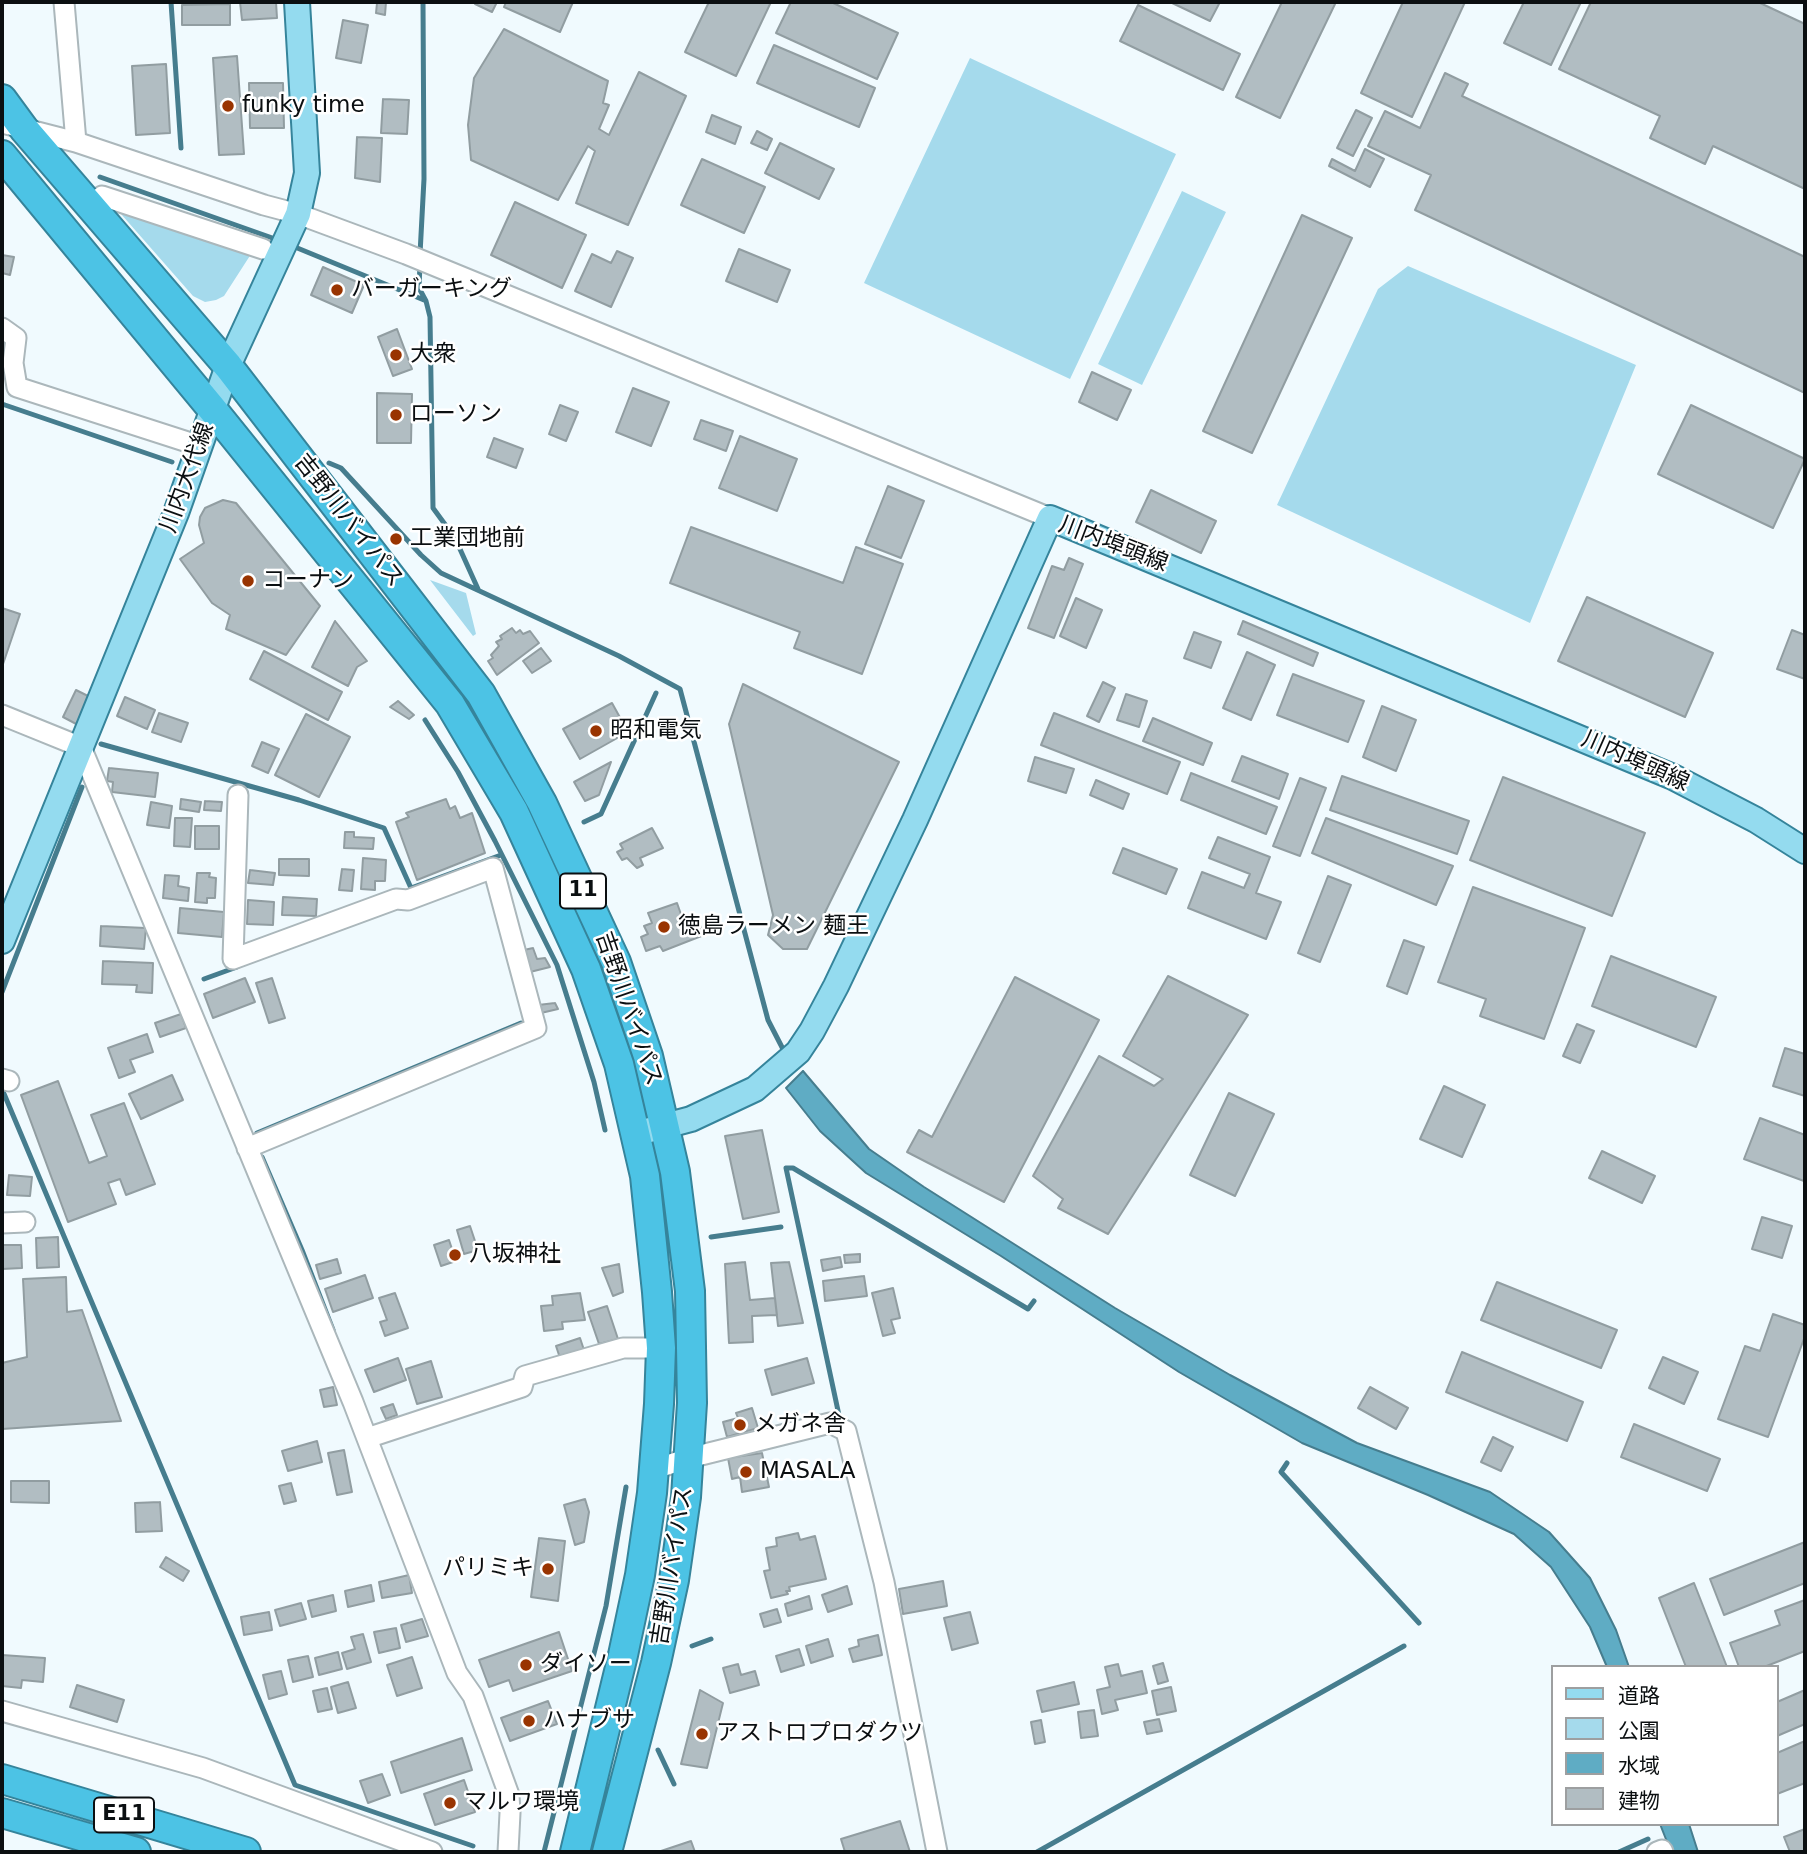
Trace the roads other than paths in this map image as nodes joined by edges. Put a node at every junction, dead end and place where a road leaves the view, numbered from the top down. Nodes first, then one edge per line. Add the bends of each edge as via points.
1 (64, 2) edge
2 (297, 2) edge
3 (2, 99) edge
4 (13, 126) edge
5 (76, 142) junction
6 (2, 155) edge
7 (102, 196) dead end
8 (298, 214) junction
9 (277, 247) junction
10 (2, 328) edge
11 (228, 366) junction
12 (213, 410) junction
13 (200, 446) junction
14 (1050, 518) junction
15 (2, 715) edge
16 (81, 747) junction
17 (238, 794) dead end
18 (1805, 852) edge
19 (3, 934) edge
20 (666, 1126) junction
21 (635, 1134) junction
22 (247, 1148) junction
23 (2, 1223) edge
24 (25, 1223) dead end
25 (660, 1348) junction
26 (367, 1438) junction
27 (689, 1458) junction
28 (654, 1469) junction
29 (2, 1711) edge
30 (2, 1779) edge
31 (2, 1813) edge
32 (136, 1852) edge
33 (246, 1852) edge
34 (432, 1852) edge
35 (508, 1852) edge
36 (575, 1852) edge
37 (607, 1852) edge
38 (937, 1852) edge
39 (1657, 1852) edge
40 (1663, 1852) edge

1 - 5 street
2 - 8 main road, 川内大代線 via 307,173
3 - 4 highway, 吉野川バイパス / 11
4 - 5 street
4 - 11 highway, 吉野川バイパス / 11
5 - 8 street
6 - 12 highway, 吉野川バイパス / 11
7 - 9 street
8 - 9 main road, 川内大代線
8 - 14 street via 442,268
9 - 11 main road, 川内大代線
10 - 13 street via 16,338 13,363 17,387
11 - 12 main road, 川内大代線
11 - 20 highway, 吉野川バイパス / 11 via 481,694 542,803 616,962
12 - 13 main road, 川内大代線
12 - 21 highway, 吉野川バイパス / 11 via 450,704 514,812 586,969 619,1064
13 - 16 main road, 川内大代線
14 - 18 main road, 川内埠頭線 via 1673,776
14 - 20 main road, 川内埠頭線 via 915,820 812,1031 798,1052 755,1089
15 - 16 street
16 - 19 main road, 川内大代線
16 - 22 street
17 - 22 street via 233,959 493,868 536,1028
20 - 21 main road, 川内埠頭線
20 - 27 highway, 吉野川バイパス / 11 via 690,1291
21 - 25 highway, 吉野川バイパス / 11 via 645,1177
22 - 26 street
23 - 24 street
25 - 26 street via 623,1348 525,1376 522,1387
25 - 28 highway, 吉野川バイパス / 11
26 - 35 street via 509,1795
27 - 28 street
27 - 37 highway, 吉野川バイパス / 11 via 674,1580
27 - 38 street via 830,1423 846,1431 884,1581
28 - 36 highway, 吉野川バイパス / 11 via 640,1575
29 - 34 street via 203,1768
30 - 33 highway, E11
31 - 32 highway, E11
39 - 40 street

